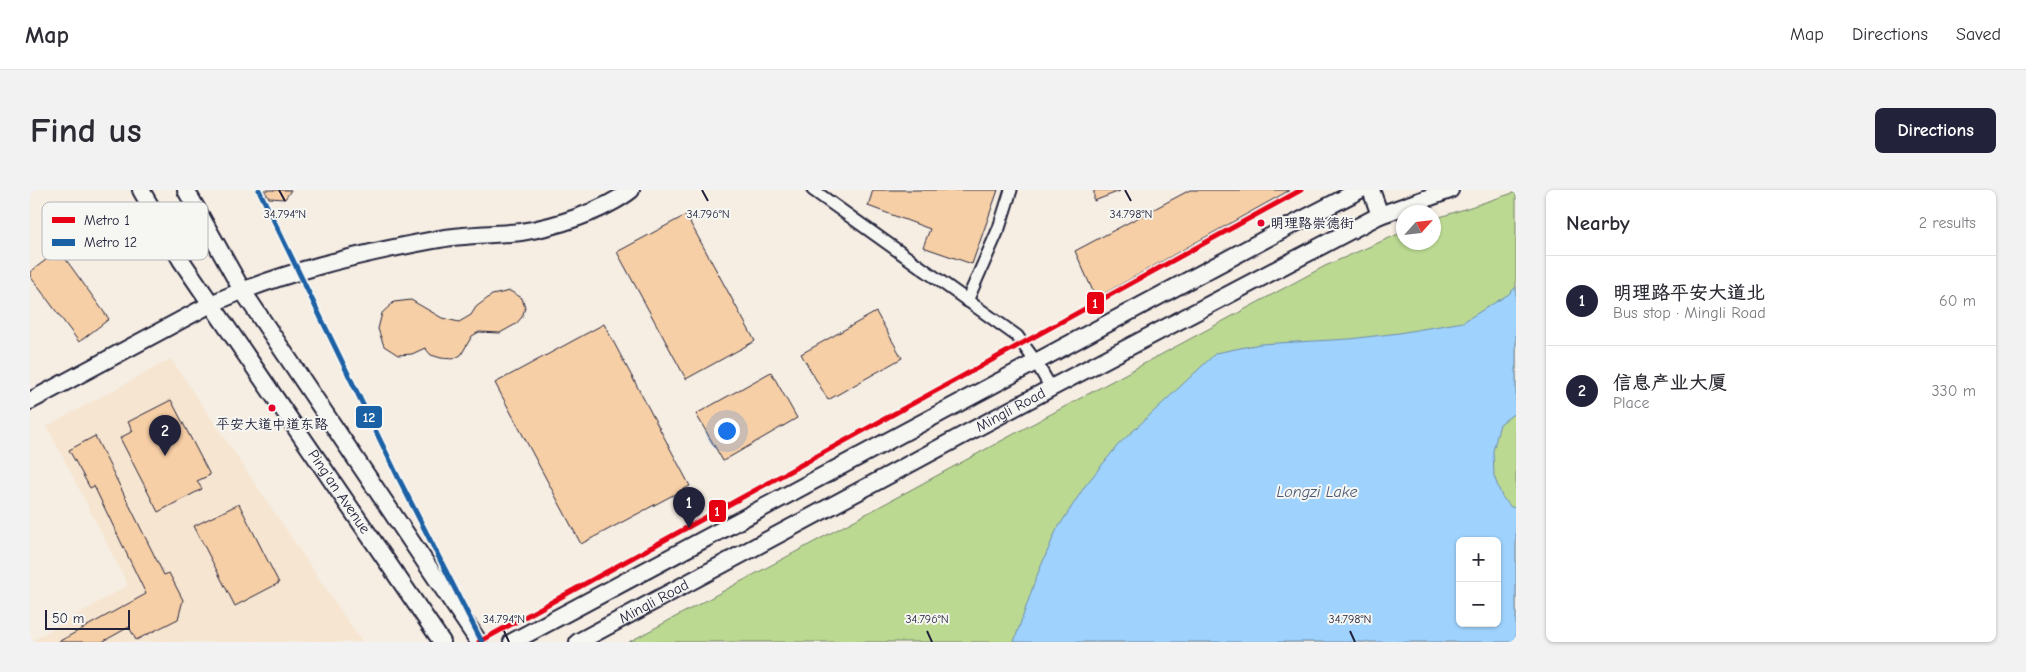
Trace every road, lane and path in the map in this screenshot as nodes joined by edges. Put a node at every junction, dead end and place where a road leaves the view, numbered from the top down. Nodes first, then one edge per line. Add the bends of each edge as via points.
1 (141, 190) edge
2 (186, 190) edge
3 (630, 190) edge
4 (813, 190) edge
5 (1010, 190) edge
6 (1360, 190) edge
7 (1371, 190) edge
8 (1450, 190) edge
9 (148, 202) edge
10 (193, 202) edge
11 (1380, 215) junction
12 (208, 229) edge
13 (181, 260) edge
14 (242, 290) junction
15 (967, 300) junction
16 (211, 304) junction
17 (1036, 362) junction
18 (1051, 388) junction
19 (30, 401) edge
20 (442, 642) edge
21 (479, 642) edge
22 (512, 642) edge
23 (578, 642) edge

1 - 9 main road, Ping'an Avenue
2 - 10 main road
3 - 14 main road via 621,198 574,219 523,231 436,239 339,261
4 - 15 street
5 - 15 street via 999,228
6 - 17 main road, Mingli Road
7 - 11 main road
8 - 11 main road, Mingli Road
11 - 18 main road, Mingli Road
12 - 14 main road
13 - 16 main road, Ping'an Avenue
14 - 16 main road
14 - 21 main road
15 - 17 street via 1017,336
16 - 19 main road
16 - 20 main road, Ping'an Avenue
17 - 18 street
17 - 22 main road, Mingli Road
18 - 23 main road, Mingli Road

